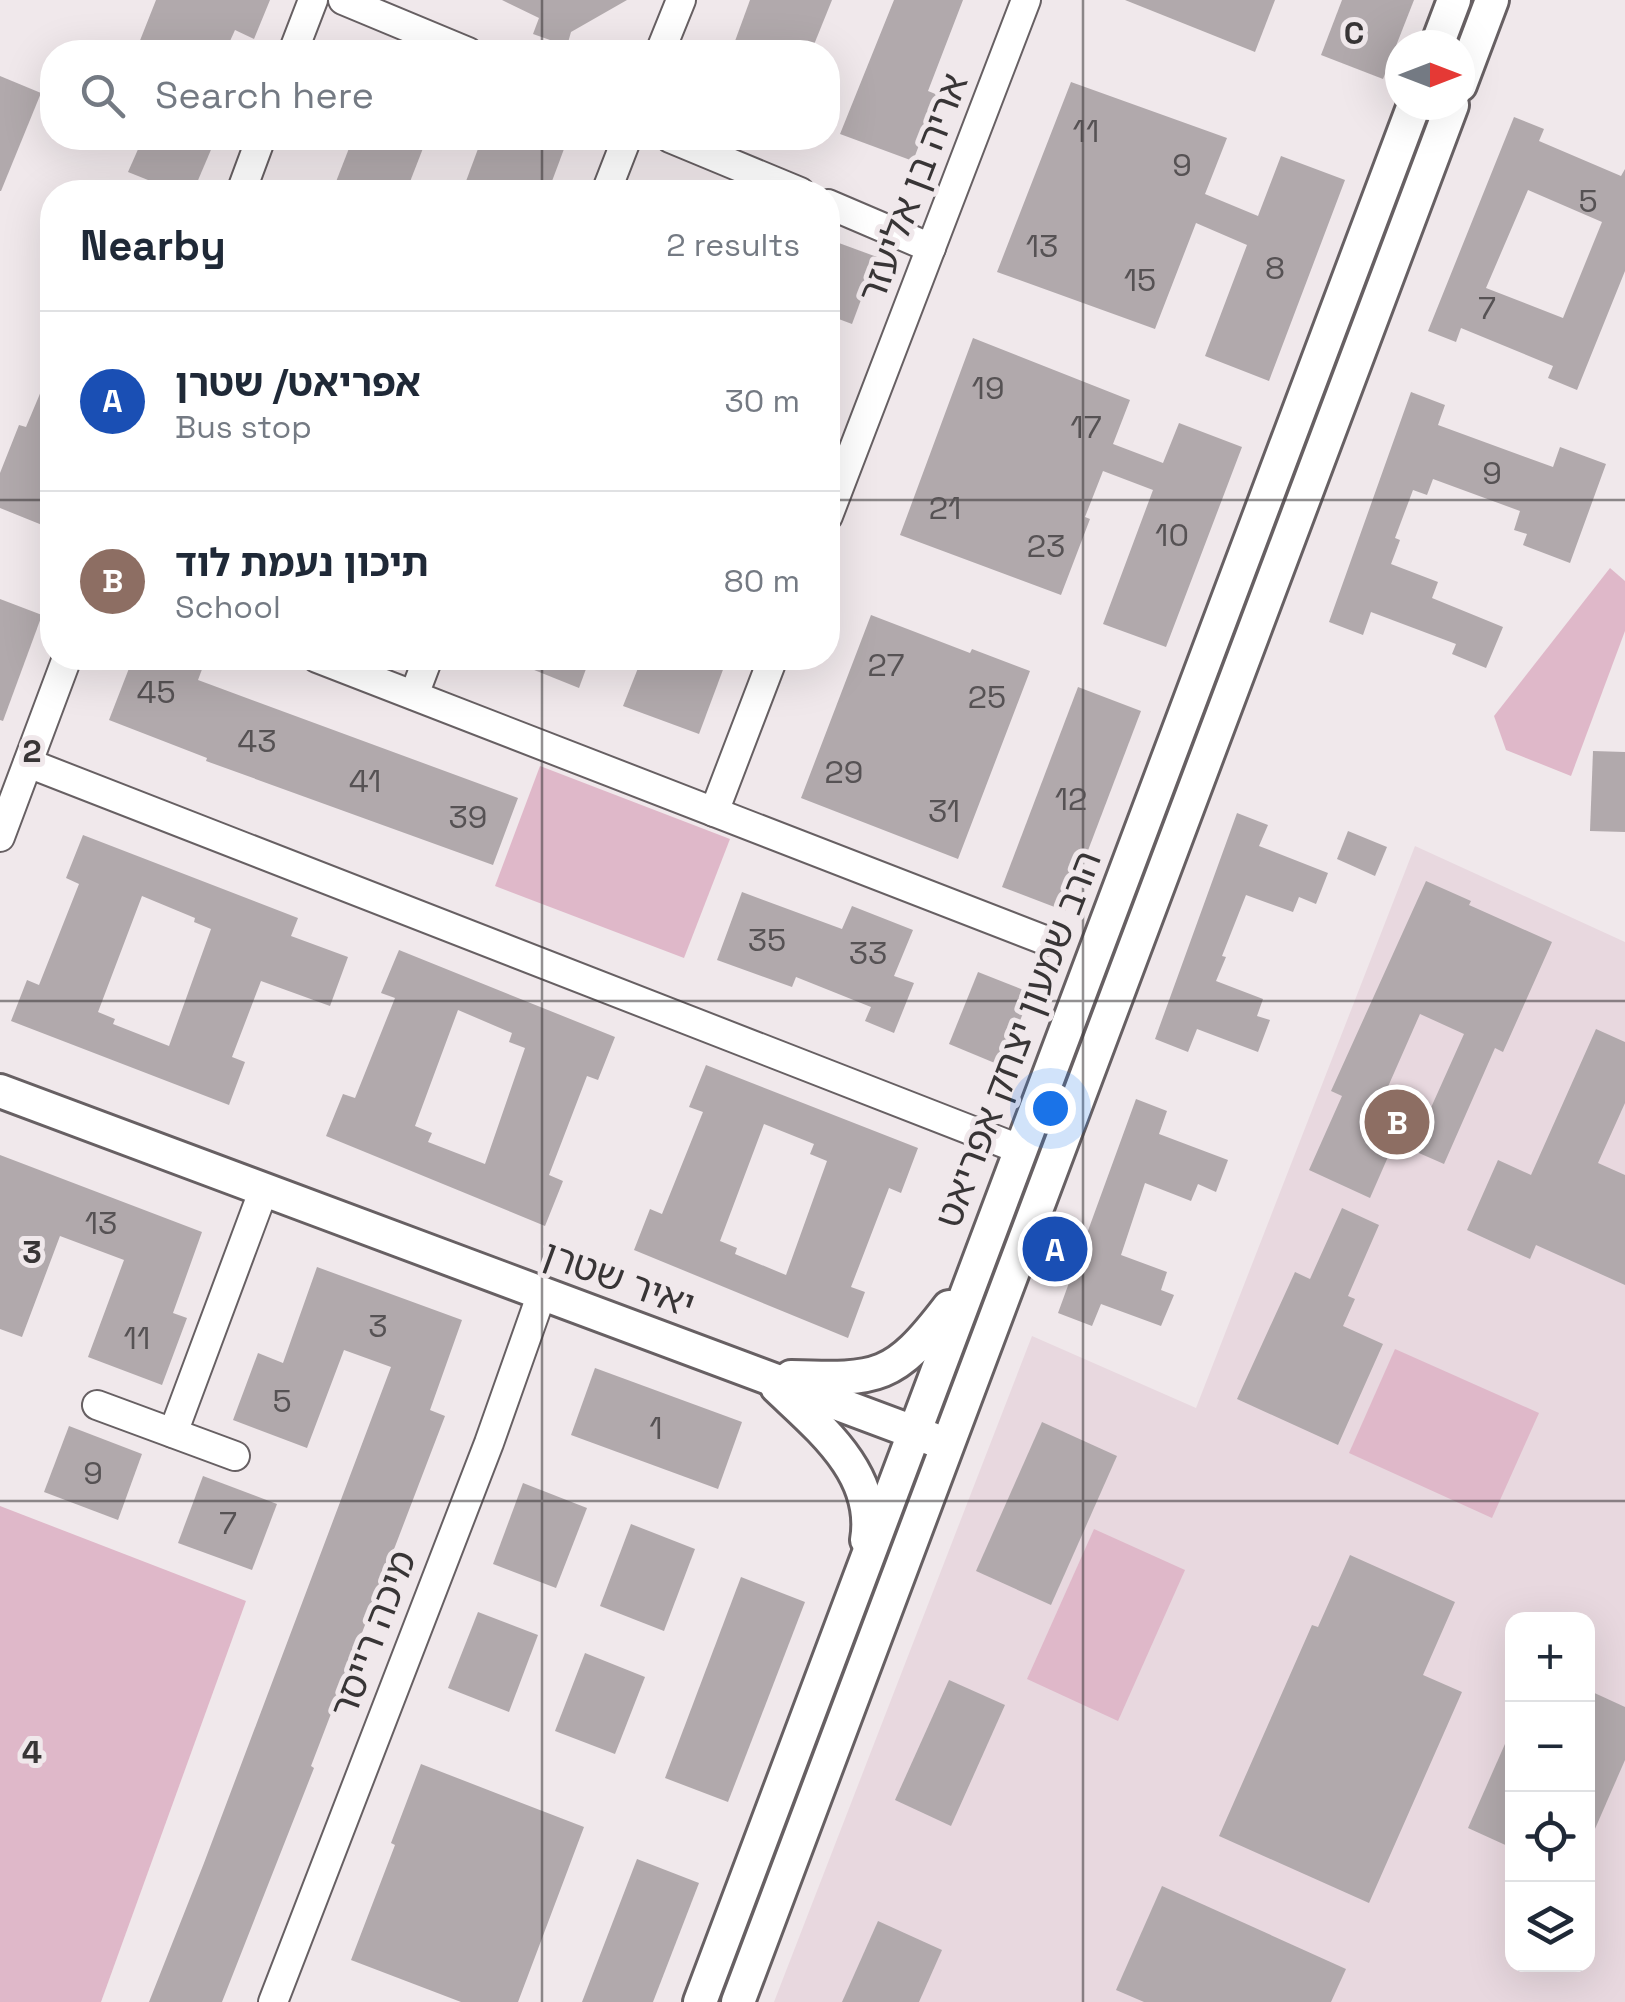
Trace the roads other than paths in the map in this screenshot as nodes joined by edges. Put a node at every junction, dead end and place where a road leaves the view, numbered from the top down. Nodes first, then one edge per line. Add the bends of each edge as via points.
1 (312, 0) edge
2 (343, 0) edge
3 (681, 0) edge
4 (1026, 0) edge
5 (1454, 0) edge
6 (1492, 0) edge
7 (1443, 30) edge
8 (297, 40) edge
9 (439, 40) edge
10 (665, 40) edge
11 (1475, 45) edge
12 (1408, 120) edge
13 (1446, 120) edge
14 (257, 150) edge
15 (622, 150) edge
16 (699, 150) edge
17 (245, 180) edge
18 (610, 180) edge
19 (771, 180) edge
20 (840, 209) edge
21 (931, 248) junction
22 (840, 485) edge
23 (63, 670) edge
24 (348, 670) edge
25 (423, 670) edge
26 (768, 670) edge
27 (414, 695) junction
28 (28, 763) junction
29 (714, 812) junction
30 (0, 837) edge
31 (1047, 941) dead end
32 (0, 1091) edge
33 (1019, 1149) junction
34 (264, 1189) junction
35 (970, 1280) junction
36 (542, 1293) junction
37 (767, 1377) junction
38 (97, 1405) dead end
39 (913, 1431) junction
40 (173, 1434) junction
41 (946, 1444) junction
42 (234, 1456) dead end
43 (863, 1563) junction
44 (272, 2002) edge
45 (700, 2002) edge
46 (738, 2002) edge

1 - 8 street
2 - 9 street
3 - 10 street
4 - 21 street, אריה בן אליעזר
5 - 7 street
6 - 11 street
12 - 33 street, הרב שמעון יצחק אפריאט
13 - 41 street, הרב שמעון יצחק אפריאט
14 - 17 street
15 - 18 street
16 - 19 street
20 - 21 street
21 - 22 street, אריה בן אליעזר
23 - 28 street
24 - 27 street
25 - 27 street
26 - 29 street
27 - 29 street
28 - 30 street
28 - 33 street
29 - 31 street
32 - 34 street, יאיר שטרן
33 - 35 street, הרב שמעון יצחק אפריאט
34 - 36 street, יאיר שטרן
34 - 40 street
35 - 37 street via 921,1344 886,1371 852,1378
35 - 39 street, הרב שמעון יצחק אפריאט
36 - 37 street, יאיר שטרן
36 - 44 street, מיכה רייסר
37 - 39 street, יאיר שטרן
37 - 43 street via 826,1434 859,1479 869,1529
38 - 40 street
39 - 41 street, יאיר שטרן
39 - 43 street, הרב שמעון יצחק אפריאט
40 - 42 street
41 - 46 street, הרב שמעון יצחק אפריאט
43 - 45 street, הרב שמעון יצחק אפריאט

